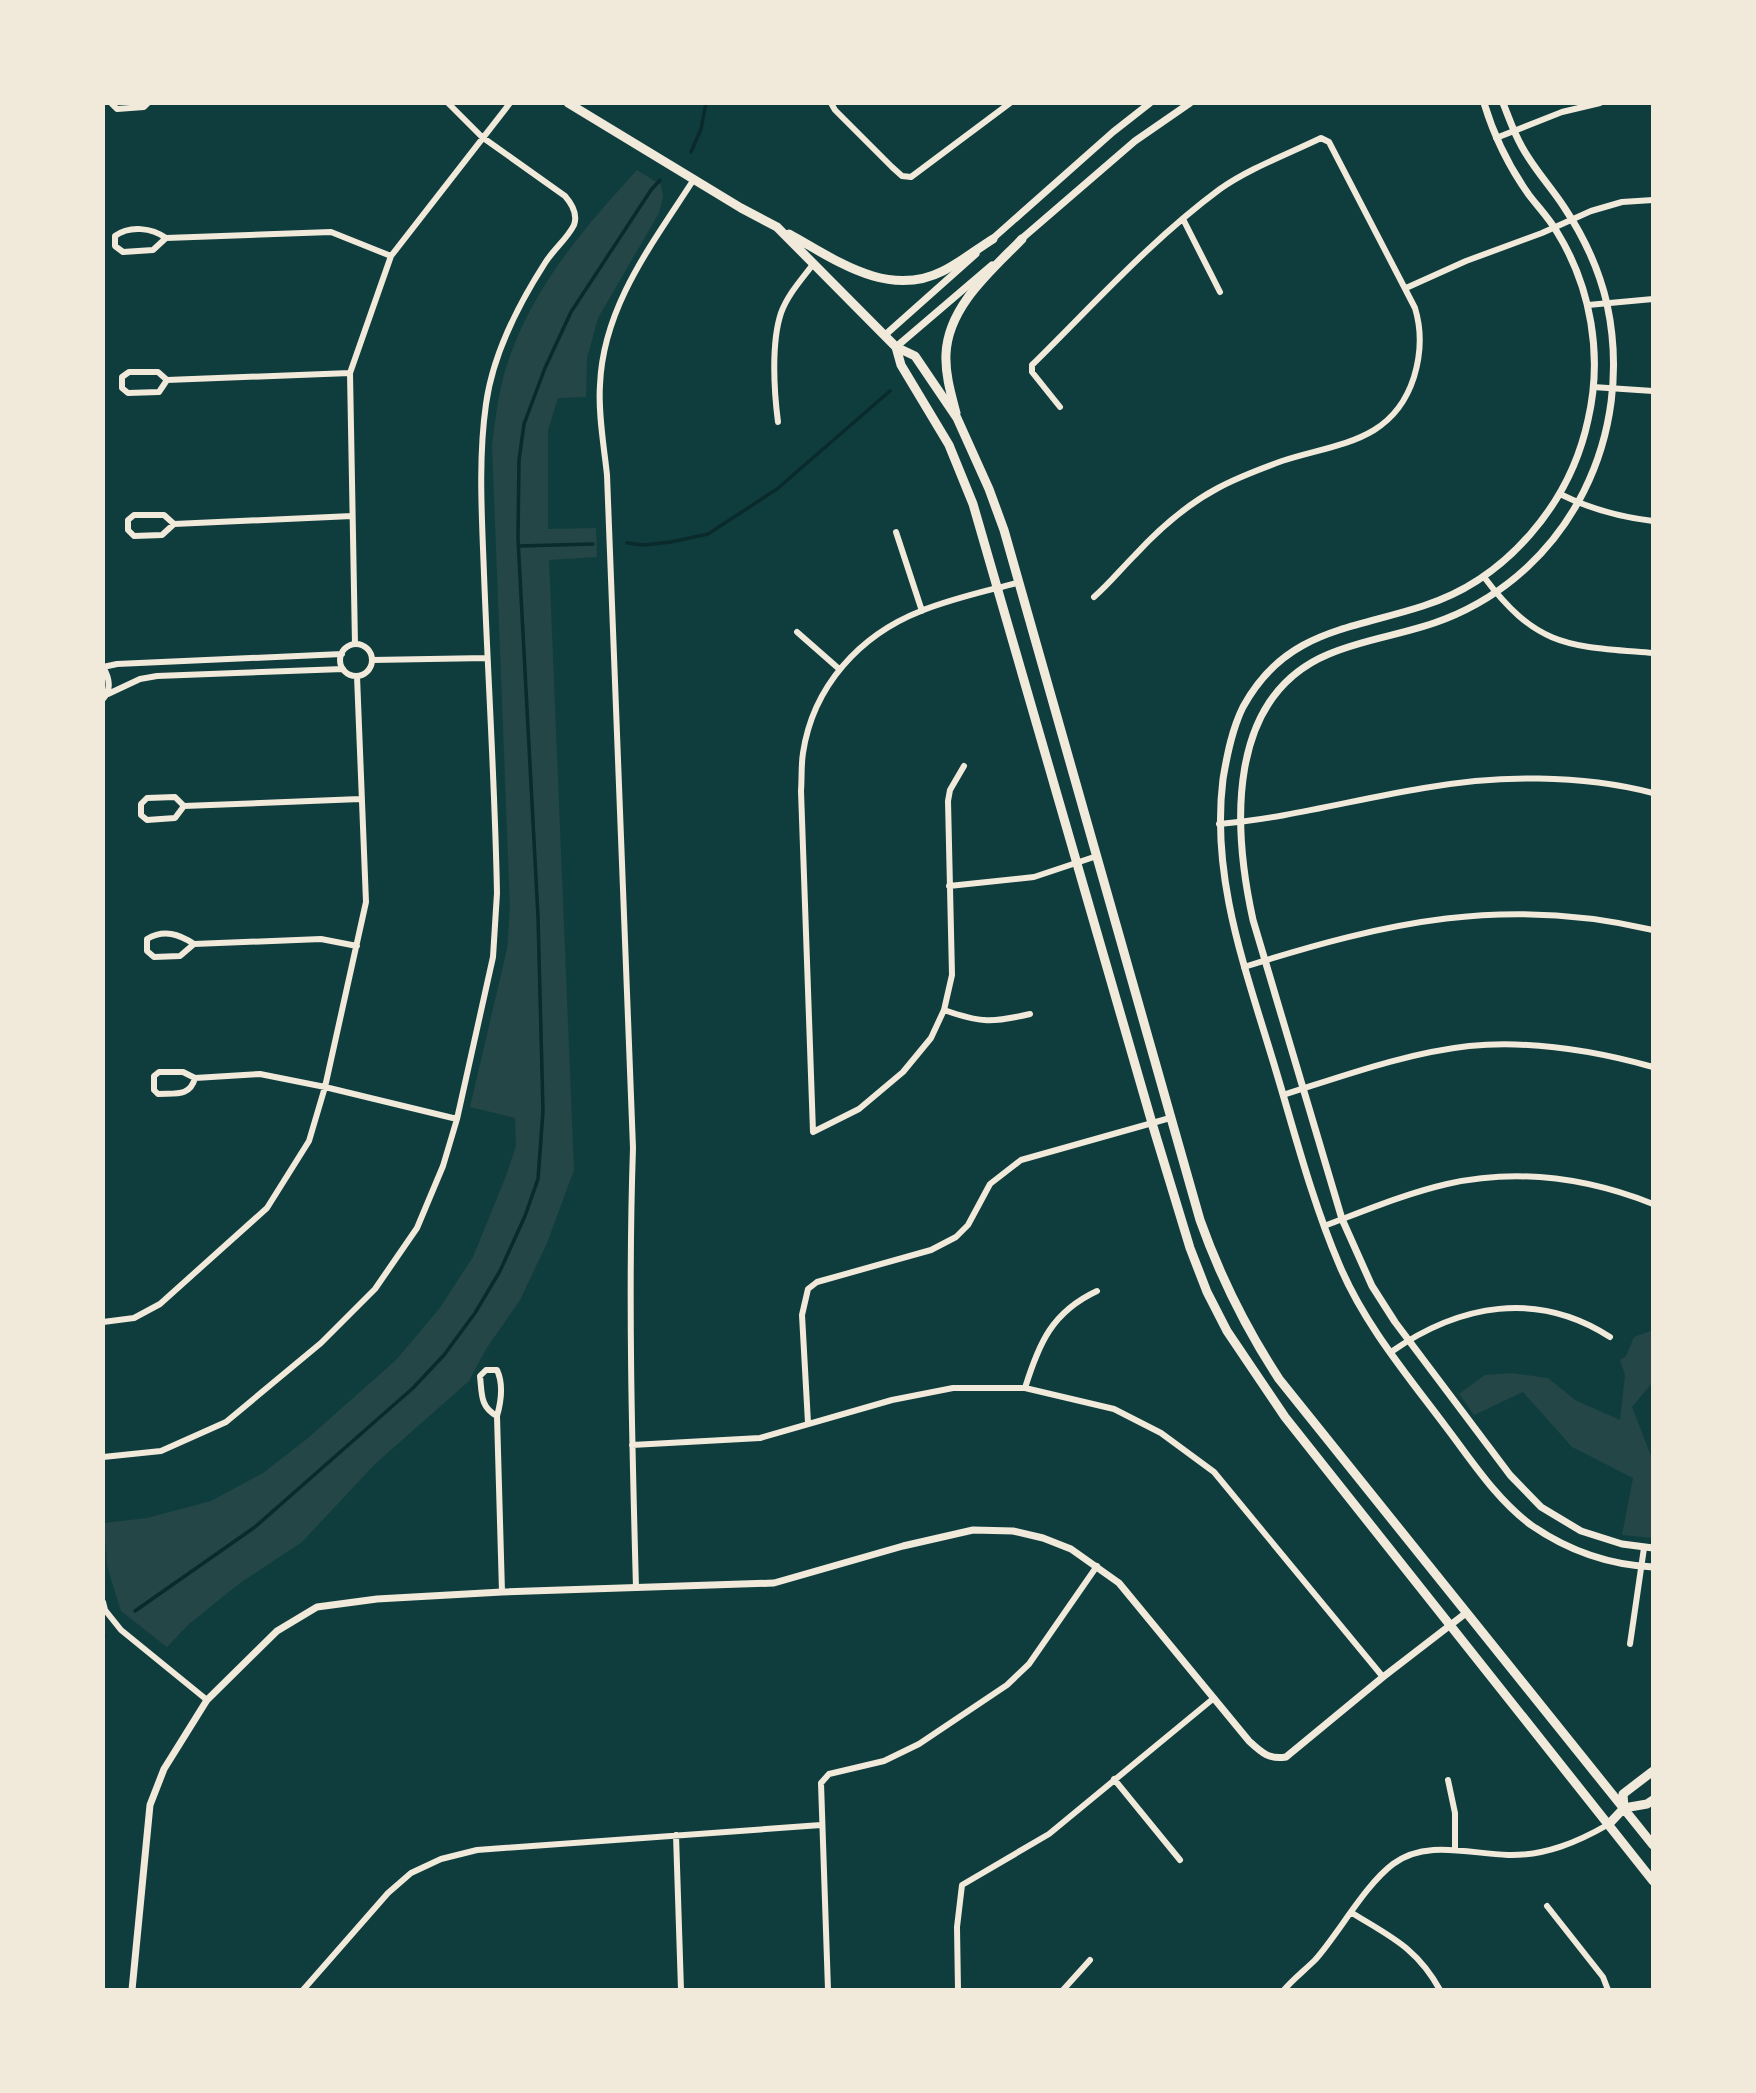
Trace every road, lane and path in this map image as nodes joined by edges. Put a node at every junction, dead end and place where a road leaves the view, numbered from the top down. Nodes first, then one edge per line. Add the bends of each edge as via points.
1 (111, 103) edge
2 (148, 103) edge
3 (448, 103) edge
4 (510, 103) edge
5 (568, 103) edge
6 (831, 103) edge
7 (1010, 103) edge
8 (1150, 103) edge
9 (1190, 103) edge
10 (1484, 103) edge
11 (1503, 103) edge
12 (1600, 103) edge
13 (1514, 131) junction
14 (482, 137) junction
15 (1496, 138) junction
16 (694, 179) junction
17 (1653, 200) edge
18 (1183, 219) junction
19 (1572, 219) junction
20 (1554, 226) junction
21 (777, 227) junction
22 (166, 237) junction
23 (993, 239) junction
24 (1023, 239) junction
25 (391, 256) junction
26 (814, 263) junction
27 (1406, 288) junction
28 (1220, 292) dead end
29 (1653, 299) edge
30 (1606, 303) junction
31 (1588, 306) junction
32 (885, 335) junction
33 (896, 347) junction
34 (350, 373) junction
35 (167, 380) junction
36 (1593, 387) junction
37 (1614, 388) junction
38 (1653, 391) edge
39 (1060, 407) dead end
40 (957, 418) junction
41 (778, 422) dead end
42 (1560, 494) junction
43 (1578, 503) junction
44 (352, 516) junction
45 (1653, 521) edge
46 (174, 524) junction
47 (896, 532) dead end
48 (1484, 577) junction
49 (1020, 582) junction
50 (999, 588) junction
51 (1496, 593) junction
52 (1094, 597) dead end
53 (922, 611) junction
54 (797, 632) dead end
55 (355, 645) junction
56 (1653, 653) edge
57 (342, 654) junction
58 (265, 657) junction
59 (487, 658) junction
60 (372, 660) junction
61 (188, 662) junction
62 (103, 667) edge
63 (838, 668) junction
64 (343, 669) junction
65 (266, 671) junction
66 (188, 674) junction
67 (357, 677) junction
68 (106, 696) edge
69 (964, 766) dead end
70 (1653, 793) edge
71 (360, 799) junction
72 (184, 806) junction
73 (1239, 822) junction
74 (1219, 824) junction
75 (1097, 856) junction
76 (1077, 864) junction
77 (949, 886) junction
78 (1653, 930) edge
79 (194, 944) junction
80 (357, 946) junction
81 (1265, 961) junction
82 (1244, 967) junction
83 (944, 1010) junction
84 (1030, 1014) dead end
85 (1653, 1067) edge
86 (195, 1078) junction
87 (325, 1087) junction
88 (1302, 1089) junction
89 (1283, 1096) junction
90 (1170, 1118) junction
91 (457, 1119) junction
92 (1152, 1123) junction
93 (1653, 1204) edge
94 (1342, 1219) junction
95 (1324, 1226) junction
96 (1097, 1292) dead end
97 (103, 1322) edge
98 (1610, 1337) dead end
99 (1408, 1341) junction
100 (1391, 1352) junction
101 (1025, 1388) junction
102 (497, 1416) junction
103 (808, 1423) junction
104 (632, 1445) junction
105 (103, 1457) edge
106 (1648, 1548) edge
107 (1097, 1566) junction
108 (1641, 1566) junction
109 (1653, 1567) edge
110 (636, 1588) junction
111 (502, 1592) junction
112 (103, 1602) edge
113 (1466, 1613) junction
114 (1451, 1624) junction
115 (1630, 1644) dead end
116 (1383, 1677) junction
117 (1214, 1698) junction
118 (207, 1700) junction
119 (1653, 1771) edge
120 (1114, 1779) junction
121 (1448, 1780) dead end
122 (1653, 1800) edge
123 (1624, 1808) junction
124 (1609, 1824) junction
125 (821, 1825) junction
126 (676, 1835) junction
127 (1653, 1845) edge
128 (1455, 1849) junction
129 (1180, 1860) dead end
130 (1653, 1881) edge
131 (1547, 1906) dead end
132 (1352, 1913) junction
133 (1090, 1960) dead end
134 (132, 1990) edge
135 (303, 1990) edge
136 (681, 1990) edge
137 (828, 1990) edge
138 (958, 1990) edge
139 (1063, 1990) edge
140 (1284, 1990) edge
141 (1440, 1990) edge
142 (1608, 1990) edge

1 - 2 street via 117,109
3 - 14 street
4 - 14 street
5 - 16 main road
6 - 7 street via 892,167 911,177
8 - 23 street
9 - 24 street via 1135,141
10 - 15 street
11 - 13 street
12 - 13 street
13 - 15 street
13 - 19 street
14 - 25 street
14 - 59 street via 565,196 573,205 575,218 528,290 489,384 481,477
15 - 20 street via 1516,175
16 - 21 main road
16 - 104 street via 632,275 608,329 600,385 633,1148
17 - 19 street via 1608,205
18 - 27 street via 1221,188 1321,138 1329,142
18 - 28 street
18 - 39 street via 1032,366
19 - 20 street
19 - 30 street via 1587,246
20 - 27 street
20 - 31 street
21 - 23 main road via 852,268 898,281 942,272
21 - 26 main road
22 - 22 street via 153,250 123,252 115,246 115,236 123,230 153,229
22 - 25 street via 331,232
23 - 32 street
24 - 33 street
24 - 40 main road via 982,280 951,329 946,365
25 - 34 street
26 - 32 main road
26 - 41 street via 781,314 775,397
27 - 52 street via 1416,313 1420,350 1411,386 1384,423 1343,446 1283,461 1218,488 1165,526
29 - 30 street
30 - 31 street
30 - 37 street
31 - 36 street
32 - 33 main road
33 - 40 main road via 915,356
33 - 50 main road via 901,365 934,418 962,477
34 - 35 street
34 - 44 street
35 - 35 street via 159,392 128,393 122,388 122,377 129,372 158,372
36 - 37 street
36 - 42 street via 1588,422
37 - 38 street
37 - 43 street via 1600,456
40 - 49 main road via 989,489
42 - 43 street
42 - 48 street via 1531,532
43 - 45 street
43 - 51 street via 1541,554
44 - 46 street
44 - 55 street
46 - 46 street via 162,535 134,536 128,530 128,520 134,515 164,515
47 - 53 street
48 - 51 street
48 - 74 street via 1425,606 1315,638 1277,663 1242,709 1225,764
49 - 50 street
49 - 75 main road
50 - 53 street
50 - 76 main road
51 - 56 street via 1517,617 1548,637 1591,648
51 - 73 street via 1444,620 1327,654 1293,676 1259,722 1244,774
53 - 63 street via 889,627
54 - 63 street
55 - 57 street
55 - 60 street via 367,649
57 - 58 street
57 - 64 street
58 - 61 street
58 - 65 street
59 - 60 street
59 - 91 street via 496,854 494,944
60 - 67 street via 368,671
61 - 62 street
61 - 66 street
62 - 68 street via 109,678
63 - 83 street via 813,717 802,765 813,1132 859,1109 904,1072 931,1038
64 - 65 street
64 - 67 street
65 - 66 street
66 - 68 street via 140,679
67 - 71 street
69 - 77 street via 948,801
70 - 73 street via 1563,780 1474,781
71 - 72 street
71 - 80 street via 366,902
72 - 72 street via 175,797 147,799 141,804 141,815 147,820 175,818
73 - 74 street
73 - 81 street via 1244,880
74 - 82 street via 1225,890
75 - 76 street
75 - 90 main road
76 - 77 street via 1034,877
76 - 92 main road
77 - 83 street via 952,975
78 - 81 street via 1561,915 1483,913 1398,925
79 - 79 street via 178,934 155,935 147,939 147,951 154,957 180,956
79 - 80 street via 321,939
80 - 87 street
81 - 82 street
81 - 88 street
82 - 89 street
83 - 84 street via 989,1022
85 - 88 street via 1569,1049 1521,1044 1470,1046
86 - 86 street via 183,1072 159,1072 154,1076 154,1090 158,1094 185,1093
86 - 87 street via 260,1074
87 - 91 street
87 - 97 street via 309,1141 267,1208 160,1304 134,1318
88 - 89 street
88 - 94 street
89 - 95 street
90 - 92 street
90 - 113 main road via 1218,1269 1251,1336 1279,1379
91 - 105 street via 417,1228 375,1289 321,1343 226,1422 161,1451
92 - 103 street via 1021,1160 990,1184 968,1225 956,1237 931,1250 817,1282 808,1289 802,1315
92 - 114 main road via 1190,1248 1227,1331 1285,1417
93 - 94 street via 1585,1181 1505,1177 1447,1184
94 - 95 street
94 - 99 street via 1372,1286
95 - 100 street via 1347,1283
96 - 101 street via 1080,1299 1053,1323 1037,1351
98 - 99 street via 1560,1312 1513,1308 1456,1318
99 - 100 street
99 - 106 street via 1510,1475 1541,1507 1581,1531
100 - 108 street via 1514,1511 1570,1548
101 - 103 street via 953,1388
101 - 116 street via 1114,1409 1161,1433 1214,1472
102 - 102 street via 483,1405 480,1376 486,1370 497,1370 500,1377
102 - 111 street
103 - 104 street via 760,1438
104 - 110 street
106 - 108 street
107 - 110 street via 1043,1538 1013,1531 973,1530 774,1583
107 - 117 street via 1119,1583
107 - 125 street via 1029,1664 1007,1685 919,1744 884,1760 829,1774 821,1783
108 - 109 street
108 - 115 street
110 - 111 street
111 - 118 street via 317,1607 277,1631
112 - 118 street via 121,1630
113 - 114 street
113 - 123 main road
114 - 116 street
114 - 124 main road
116 - 117 street via 1286,1757 1276,1759 1249,1741
117 - 120 street
118 - 134 street via 164,1769 150,1805
119 - 123 main road via 1623,1794
120 - 129 street
120 - 138 street via 1049,1834 962,1885
121 - 128 street via 1455,1812
122 - 123 main road
123 - 124 main road
123 - 127 main road
124 - 128 street via 1545,1851 1508,1855
124 - 130 main road
125 - 126 street
125 - 137 street
126 - 135 street via 477,1850 441,1859 411,1873 388,1893
126 - 136 street
128 - 132 street via 1414,1854 1393,1864
131 - 142 street via 1603,1977
132 - 140 street
132 - 141 street via 1411,1950
133 - 139 street

